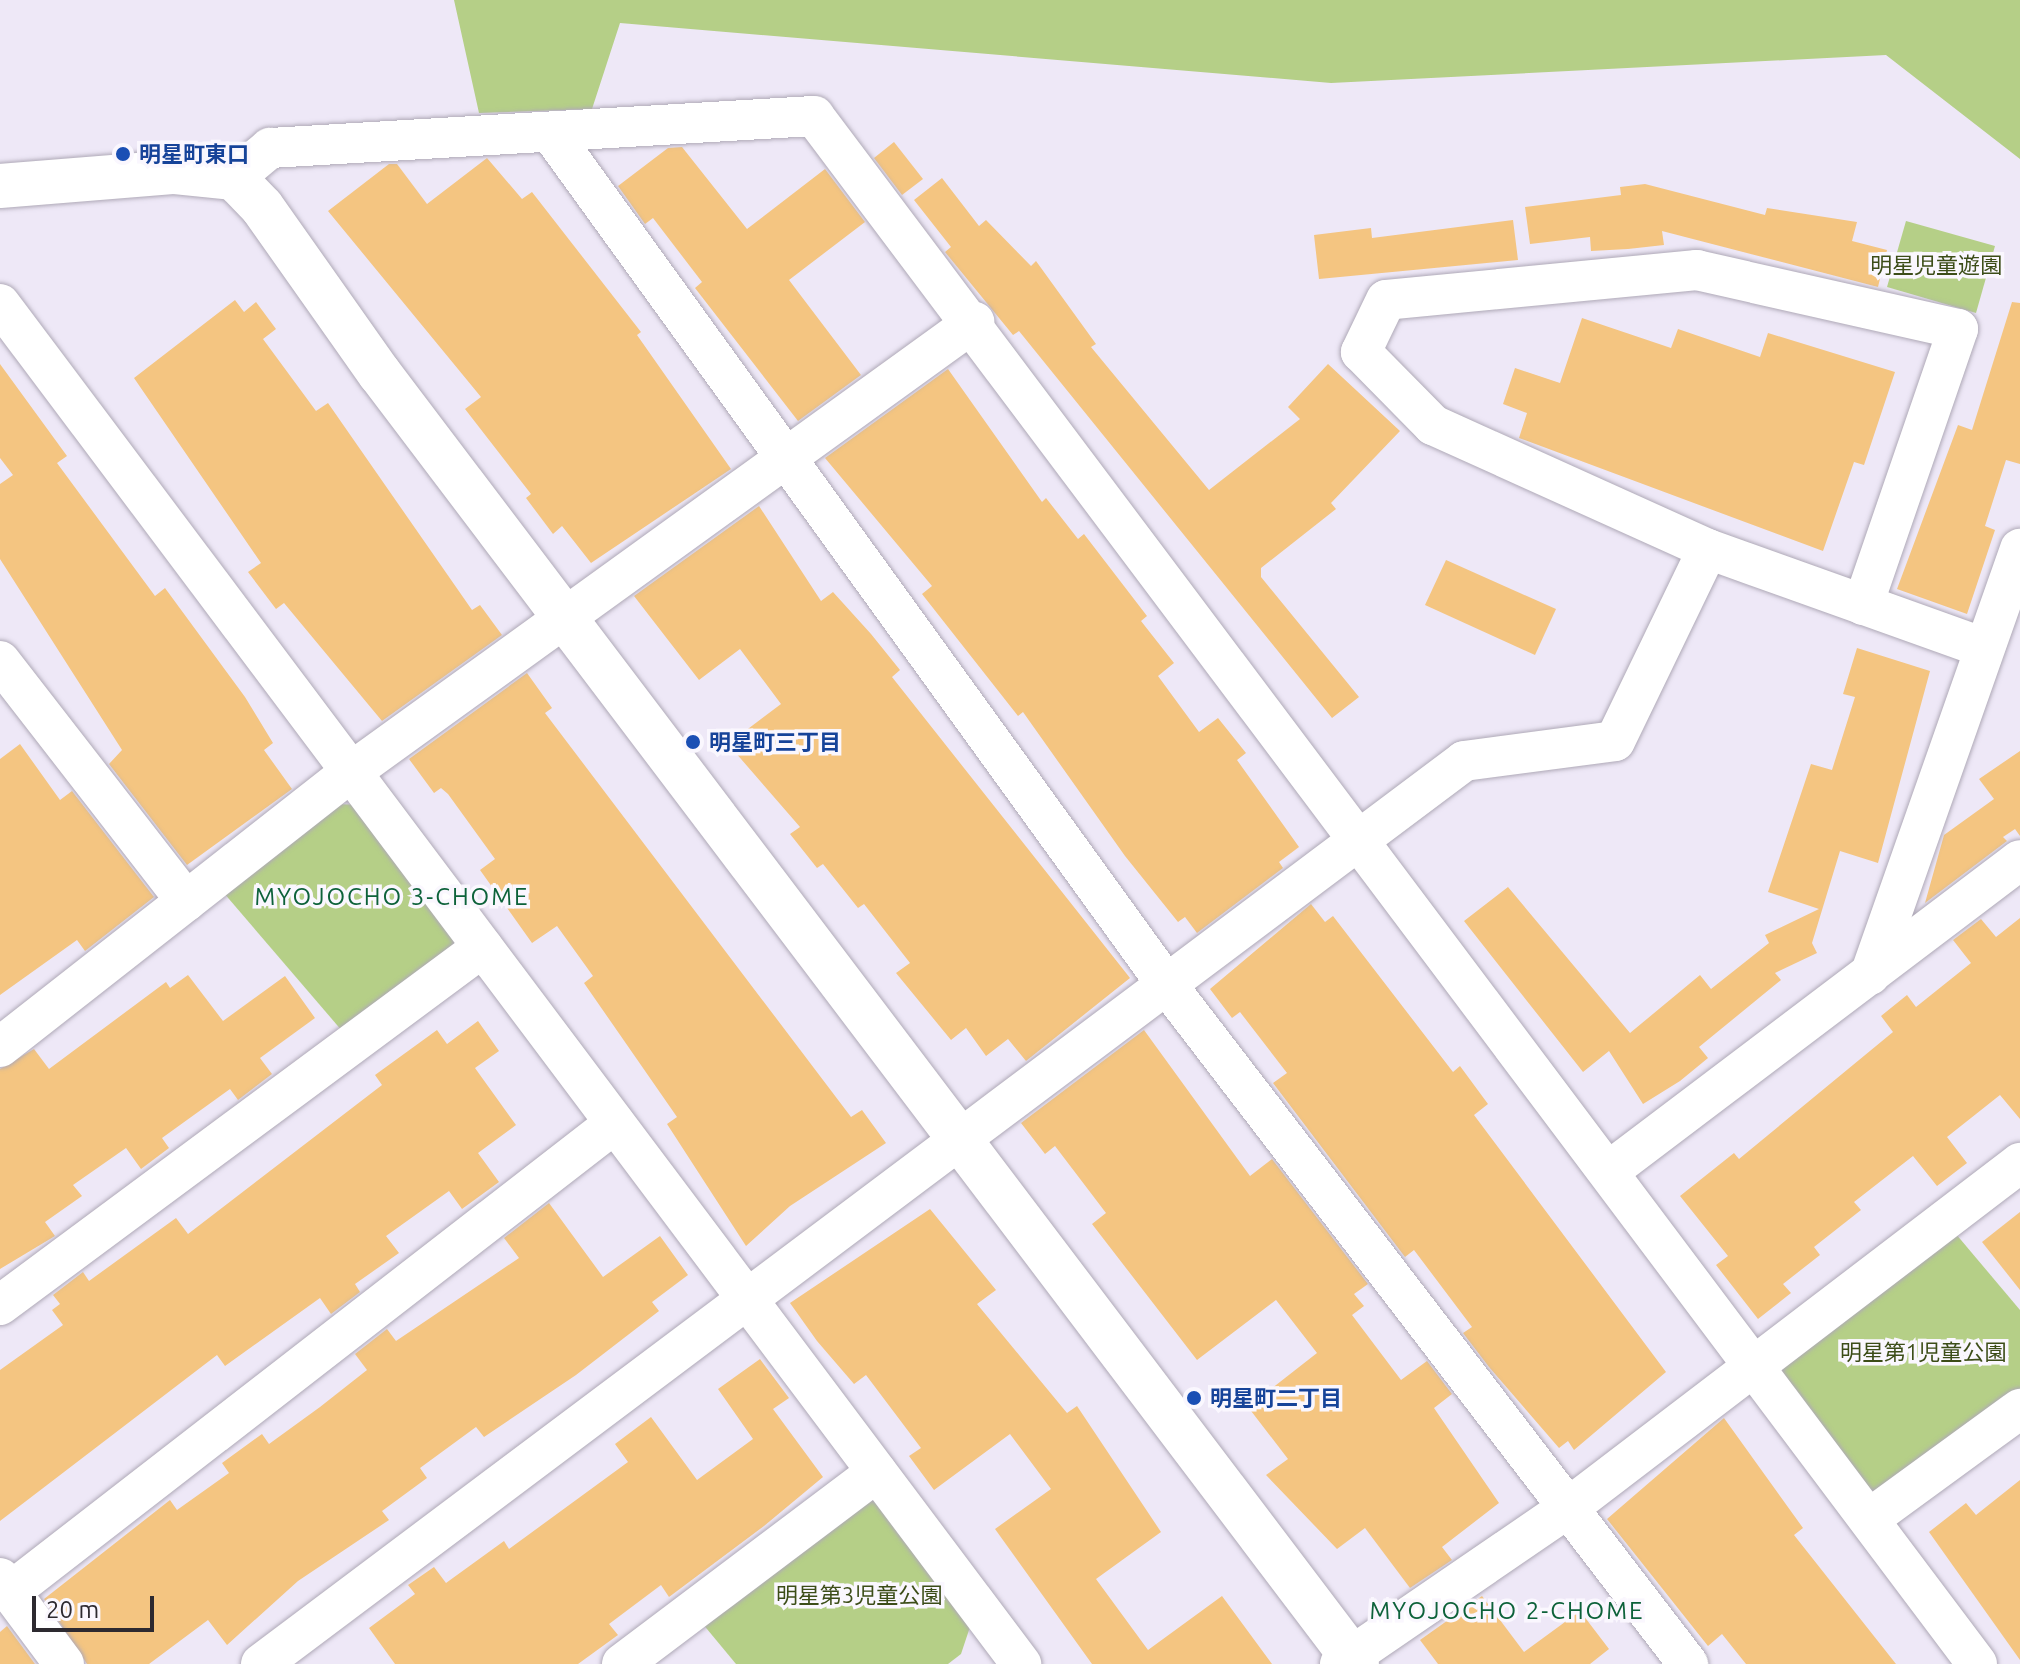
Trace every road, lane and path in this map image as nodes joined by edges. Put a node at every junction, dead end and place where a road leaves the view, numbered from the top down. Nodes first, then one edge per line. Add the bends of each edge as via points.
1 (551, 133) junction
2 (234, 178) junction
3 (0, 186) edge
4 (0, 304) edge
5 (974, 322) junction
6 (784, 463) junction
7 (1708, 549) junction
8 (2020, 549) edge
9 (1863, 605) junction
10 (567, 619) junction
11 (1981, 647) junction
12 (0, 661) edge
13 (351, 772) junction
14 (1360, 836) junction
15 (2020, 860) edge
16 (186, 901) junction
17 (483, 947) junction
18 (1870, 975) junction
19 (1167, 985) junction
20 (0, 1047) edge
21 (615, 1123) junction
22 (961, 1144) junction
23 (2020, 1163) edge
24 (1609, 1171) junction
25 (749, 1302) junction
26 (0, 1305) edge
27 (1756, 1368) junction
28 (2020, 1409) edge
29 (877, 1472) junction
30 (1572, 1505) junction
31 (1869, 1519) junction
32 (5, 1585) edge
33 (1003, 1658) edge
34 (1350, 1661) edge
35 (64, 1664) edge
36 (261, 1664) edge
37 (622, 1664) edge
38 (1688, 1664) edge
39 (1977, 1664) edge

1 - 2 street via 270,148
1 - 5 street via 814,116
1 - 6 street
2 - 3 street via 175,172
2 - 10 street
4 - 13 street
5 - 6 street
5 - 14 street
6 - 10 street
6 - 19 street
7 - 9 street
7 - 9 street via 1433,425 1361,352 1386,300 1697,270 1958,329
7 - 14 street via 1615,741 1464,761
8 - 11 street
9 - 11 street
10 - 13 street
10 - 22 street
11 - 18 street
12 - 16 street
13 - 16 street
13 - 17 street
14 - 19 street
14 - 24 street
15 - 18 street
16 - 20 street
17 - 21 street
17 - 26 street
18 - 24 street
19 - 22 street
19 - 30 street
21 - 25 street
21 - 32 street
22 - 25 street
22 - 34 street
23 - 27 street
24 - 27 street
25 - 29 street
25 - 36 street
27 - 30 street
27 - 31 street
28 - 31 street
29 - 33 street
29 - 37 street
30 - 34 street
30 - 38 street
31 - 39 street
32 - 35 street

